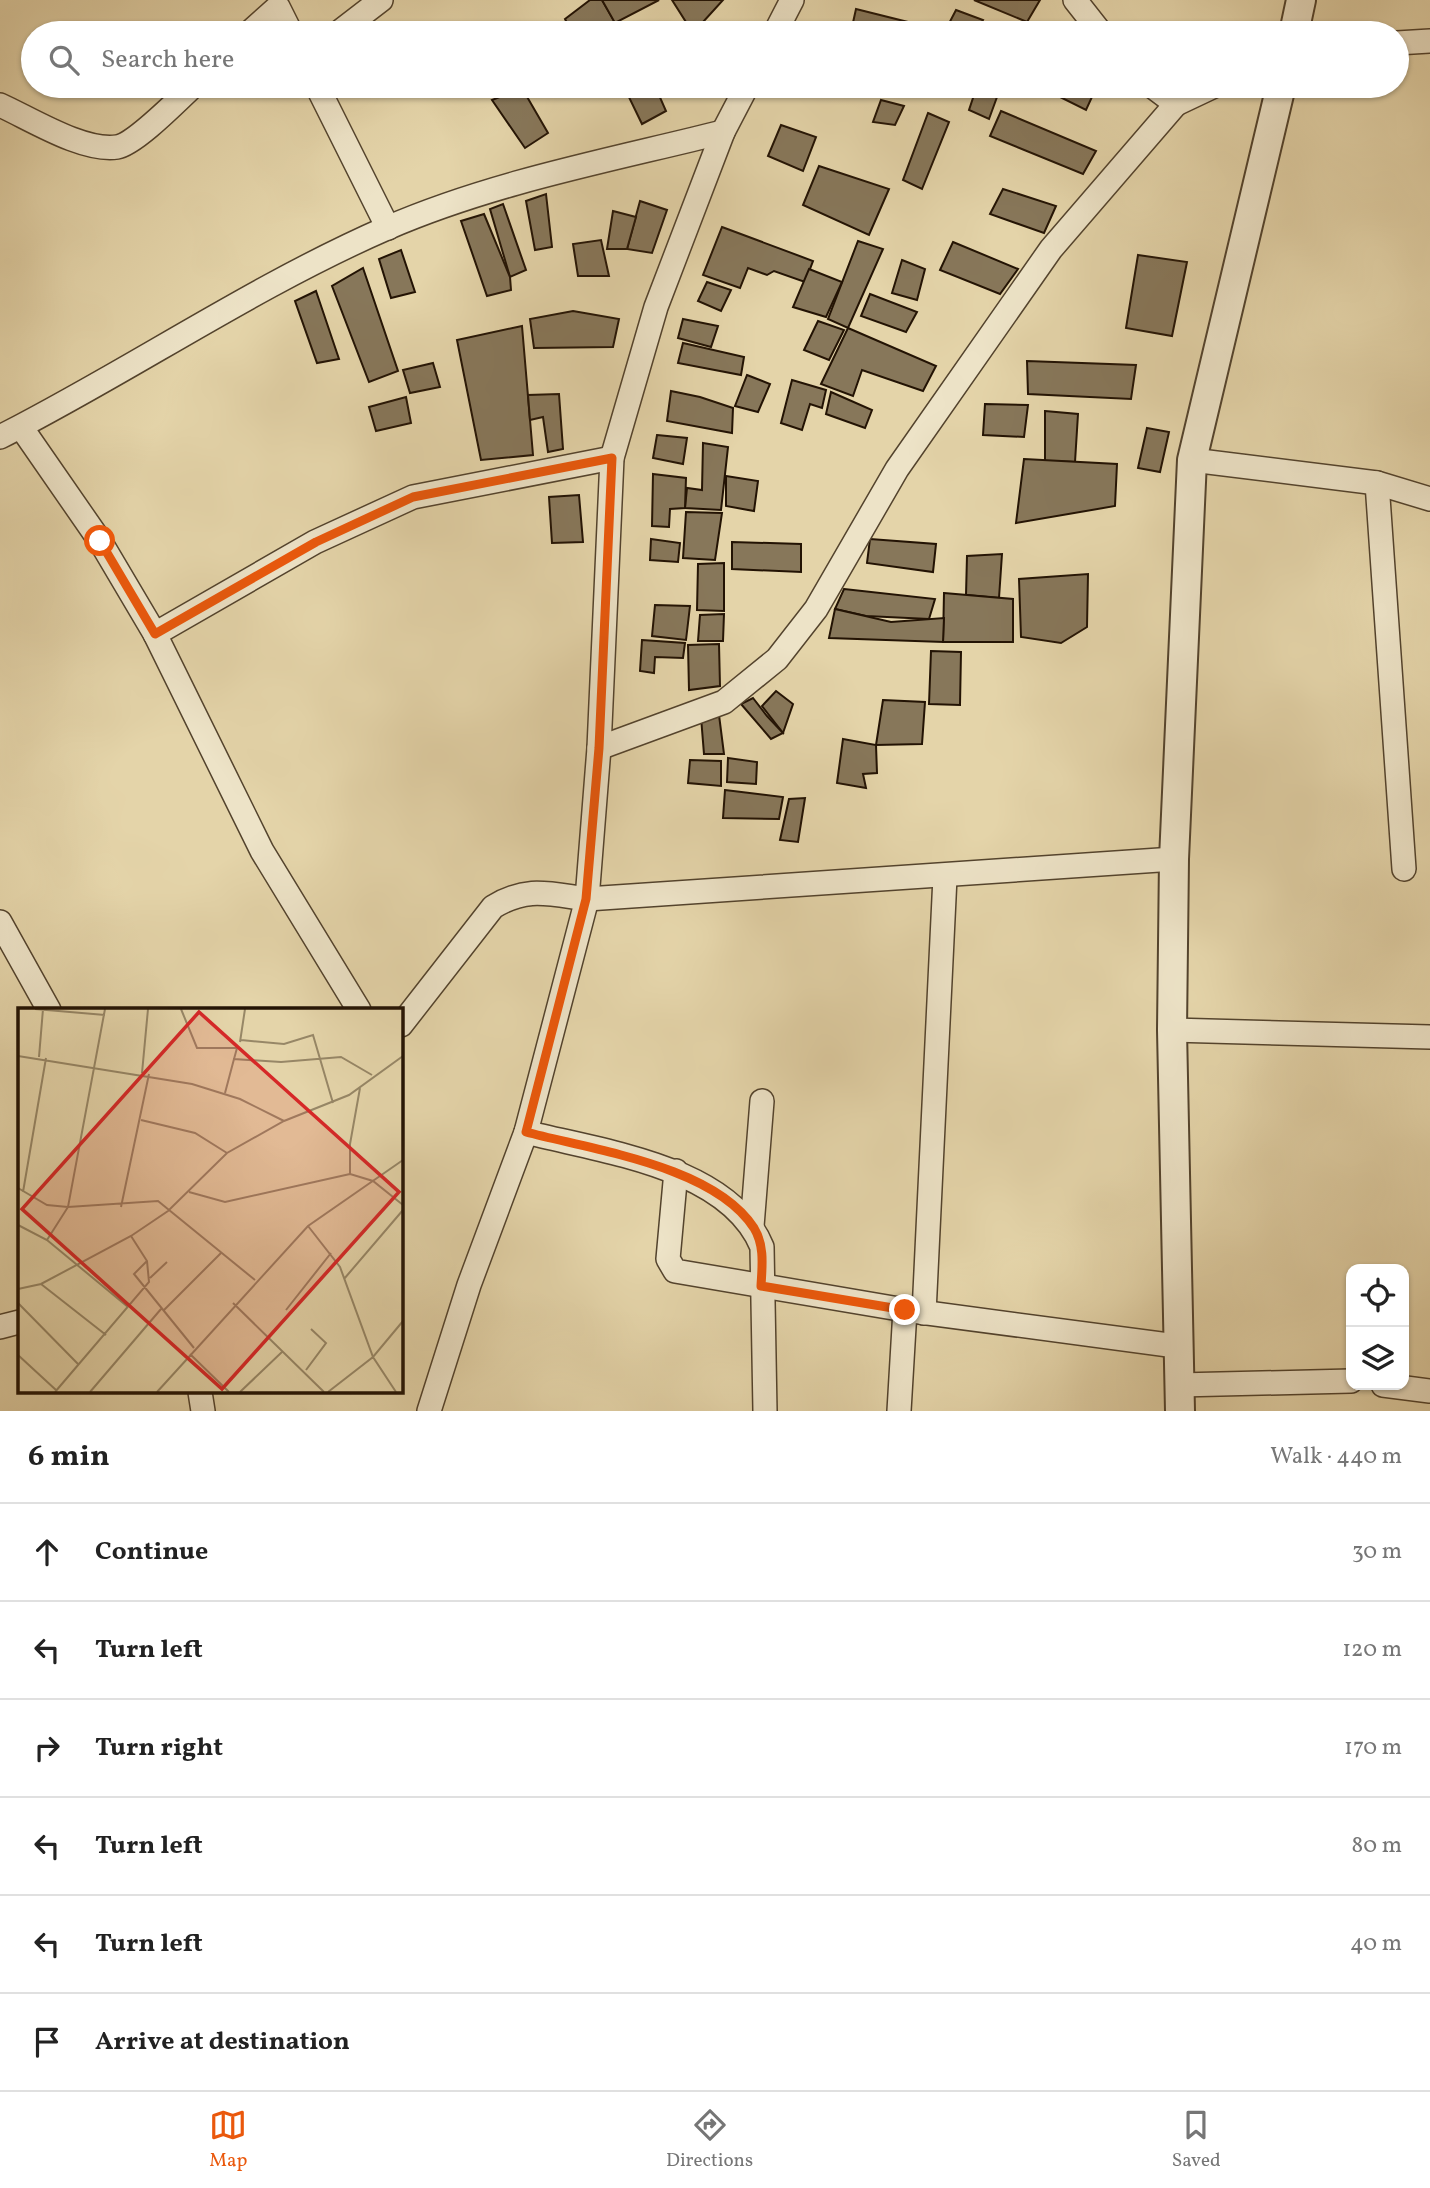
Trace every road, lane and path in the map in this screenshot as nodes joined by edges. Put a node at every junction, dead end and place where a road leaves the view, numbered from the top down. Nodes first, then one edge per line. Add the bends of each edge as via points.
1 (382, 0) edge
2 (792, 0) edge
3 (1075, 0) edge
4 (1301, 0) edge
5 (277, 4) edge
6 (261, 21) edge
7 (285, 21) edge
8 (354, 21) edge
9 (781, 21) edge
10 (1092, 21) edge
11 (1297, 21) edge
12 (1430, 41) edge
13 (1409, 42) edge
14 (180, 98) edge
15 (323, 98) edge
16 (741, 98) edge
17 (1168, 98) edge
18 (1189, 98) edge
19 (1278, 98) edge
20 (1176, 104) junction
21 (0, 105) edge
22 (723, 132) junction
23 (388, 228) junction
24 (21, 427) junction
25 (0, 437) edge
26 (612, 458) junction
27 (1192, 460) junction
28 (1377, 483) junction
29 (1430, 499) edge
30 (155, 634) junction
31 (599, 748) junction
32 (1174, 859) junction
33 (1404, 869) dead end
34 (945, 877) junction
35 (586, 899) junction
36 (0, 922) edge
37 (48, 1008) edge
38 (358, 1008) edge
39 (402, 1025) edge
40 (1172, 1030) junction
41 (1430, 1037) edge
42 (761, 1101) dead end
43 (526, 1132) junction
44 (676, 1171) junction
45 (752, 1226) junction
46 (761, 1286) junction
47 (914, 1311) junction
48 (18, 1322) edge
49 (0, 1327) edge
50 (1176, 1346) junction
51 (1346, 1381) edge
52 (1409, 1388) edge
53 (1430, 1391) edge
54 (1180, 1398) edge
55 (429, 1411) edge
56 (765, 1411) edge
57 (899, 1411) edge

1 - 8 street
2 - 9 street
3 - 10 street
4 - 11 street
5 - 6 street
5 - 7 street
12 - 13 street
14 - 21 street via 118,147 86,145
15 - 23 street
16 - 22 street
17 - 20 street
18 - 20 street
19 - 27 street
20 - 31 street via 1043,260 897,469 816,609 777,659 724,702
22 - 23 street via 467,199
22 - 26 street via 656,307
23 - 24 street via 226,310
24 - 25 street
24 - 30 street via 100,541
26 - 30 street via 413,497 316,542
26 - 31 street
27 - 28 street
27 - 32 street
28 - 29 street
28 - 33 street
30 - 38 street via 262,851
31 - 35 street
32 - 34 street
32 - 40 street
34 - 35 street
34 - 47 street
35 - 39 street via 529,891 493,907
35 - 43 street
36 - 37 street
40 - 41 street
40 - 50 street
42 - 45 street
43 - 44 street
43 - 55 street via 469,1285
44 - 45 street via 707,1186
44 - 46 street via 670,1265 675,1271
45 - 46 street via 762,1247
46 - 47 street
46 - 56 street
47 - 50 street
47 - 57 street
48 - 49 street
50 - 54 street
51 - 54 street
52 - 53 street

